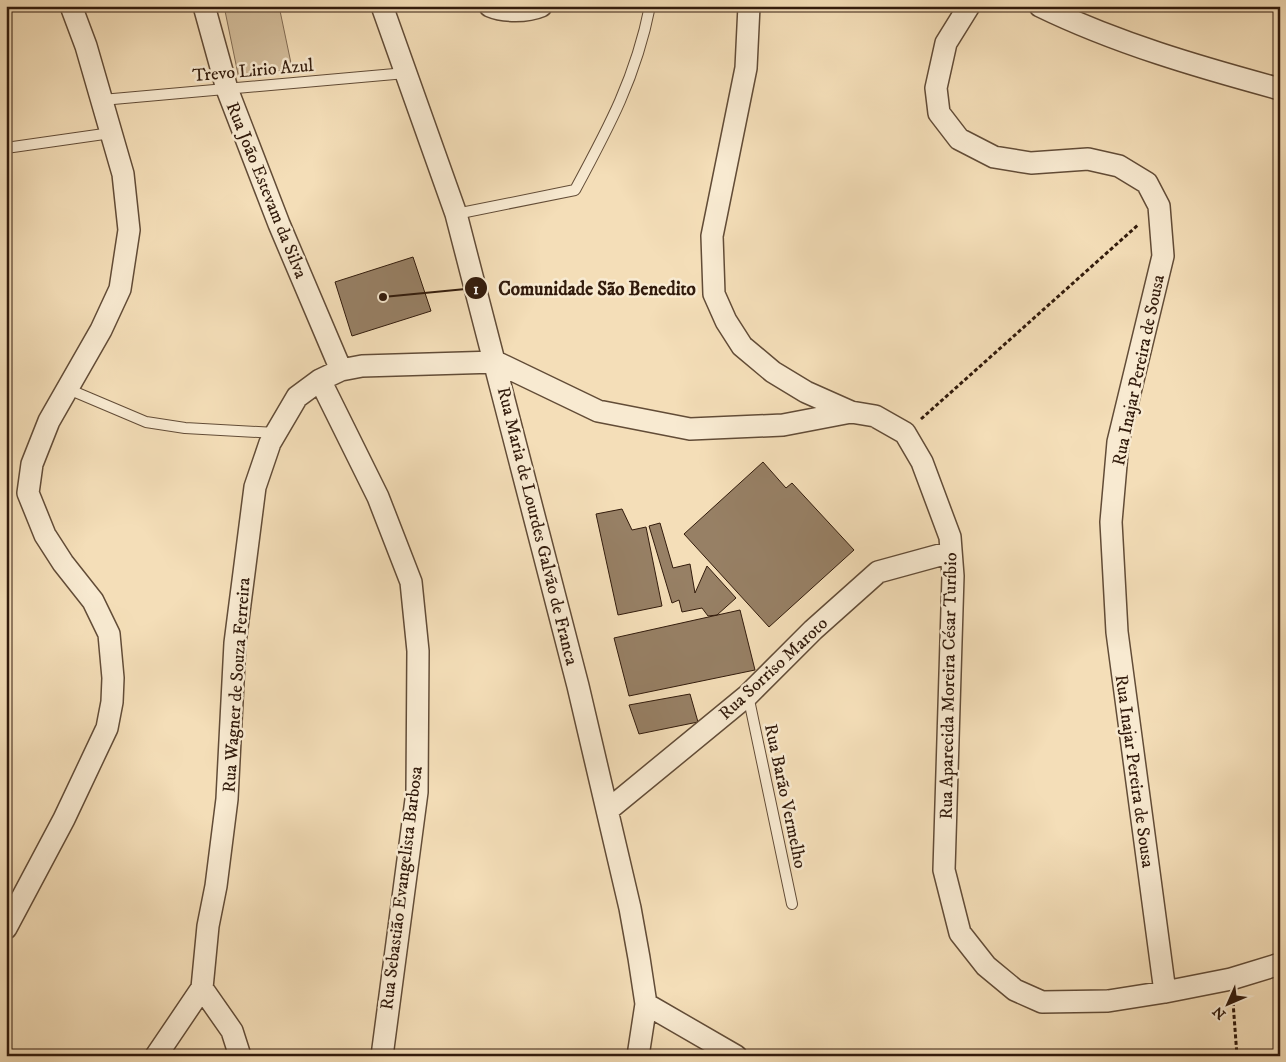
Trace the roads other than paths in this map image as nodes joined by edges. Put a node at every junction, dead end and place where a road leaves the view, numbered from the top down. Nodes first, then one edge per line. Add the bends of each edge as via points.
1 (71, 6) edge
2 (204, 6) edge
3 (382, 6) edge
4 (490, 6) edge
5 (541, 6) edge
6 (650, 6) edge
7 (748, 6) edge
8 (969, 6) edge
9 (1040, 6) edge
10 (406, 73) junction
11 (227, 89) junction
12 (1280, 89) edge
13 (102, 100) junction
14 (111, 133) junction
15 (6, 148) edge
16 (456, 214) junction
17 (496, 362) junction
18 (341, 370) junction
19 (320, 380) junction
20 (68, 388) junction
21 (851, 412) junction
22 (276, 432) junction
23 (951, 552) junction
24 (748, 695) junction
25 (608, 810) junction
26 (792, 904) dead end
27 (6, 928) edge
28 (1280, 964) edge
29 (202, 988) junction
30 (1165, 992) junction
31 (646, 1004) junction
32 (156, 1056) edge
33 (240, 1056) edge
34 (382, 1056) edge
35 (638, 1056) edge
36 (736, 1056) edge

1 - 13 street
2 - 11 street, Rua João Estevam da Silva
3 - 10 street, Rua Maria de Lourdes Galvão de Franca
4 - 5 street via 533,10
6 - 16 lane via 643,42 619,107 575,190
7 - 21 street via 746,68 712,236 714,294 742,346 773,372 806,392
8 - 30 street, Rua Inajar Pereira de Sousa via 946,43 936,88 939,113 959,139 994,157 1031,162 1088,159 1119,166 1147,184 1158,206 1164,256 1118,442 1110,522 1117,632
9 - 12 street via 1199,66
10 - 11 lane, Trevo Lirio Azul
10 - 16 street, Rua Maria de Lourdes Galvão de Franca
11 - 13 lane, Trevo Lirio Azul
11 - 18 street, Rua João Estevam da Silva via 279,224
13 - 14 street
14 - 15 lane
14 - 20 street via 123,174 129,230 120,289
16 - 17 street, Rua Maria de Lourdes Galvão de Franca
17 - 18 street, Rua Wagner de Souza Ferreira via 362,366
17 - 21 street via 598,411 690,429 783,425
17 - 25 street, Rua Maria de Lourdes Galvão de Franca
18 - 19 street, Rua Wagner de Souza Ferreira
19 - 22 street, Rua Wagner de Souza Ferreira via 297,397
19 - 34 street, Rua Sebastião Evangelista Barbosa via 378,497 411,582 418,651 417,792
20 - 22 lane via 146,422 185,428
20 - 27 street via 32,464 28,492 45,535 93,602 109,634 112,702 103,736 64,819
21 - 23 street, Rua Aparecida Moreira César Turíbio via 875,416 905,433 937,497 950,537
22 - 29 street, Rua Wagner de Souza Ferreira via 255,488 235,642 227,799
23 - 24 street, Rua Sorriso Maroto via 878,572 813,630
23 - 30 street, Rua Aparecida Moreira César Turíbio via 953,576 944,870 960,933 986,966 1015,990 1042,1002 1108,1001
24 - 25 street, Rua Sorriso Maroto
24 - 26 lane, Rua Barão Vermelho
25 - 31 street, Rua Maria de Lourdes Galvão de Franca via 630,908
28 - 30 street, Rua Aparecida Moreira César Turíbio via 1231,979
29 - 32 street, Rua Wagner de Souza Ferreira
29 - 33 street via 232,1032
31 - 35 street, Rua Maria de Lourdes Galvão de Franca
31 - 36 street

